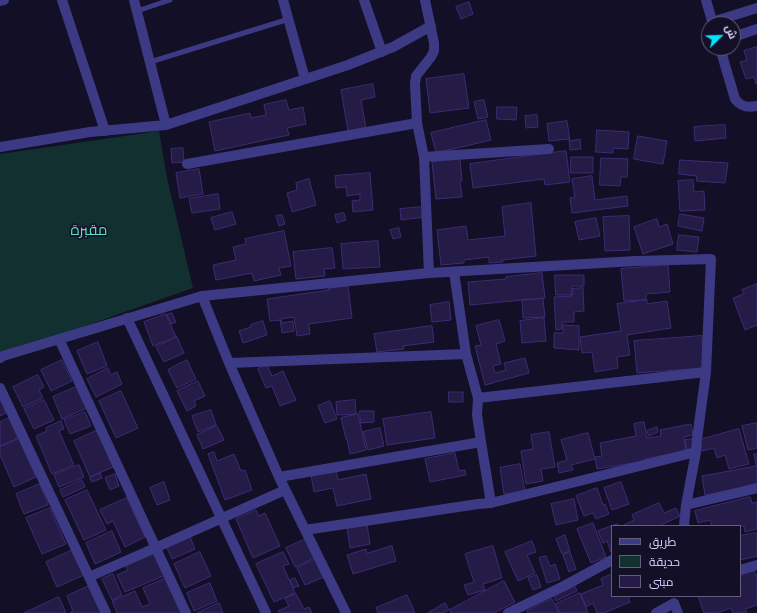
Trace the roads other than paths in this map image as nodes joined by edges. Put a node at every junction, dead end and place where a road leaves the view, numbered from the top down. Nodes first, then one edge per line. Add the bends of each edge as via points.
1 (4, 0) edge
2 (62, 0) edge
3 (134, 0) edge
4 (170, 0) edge
5 (283, 0) edge
6 (364, 0) edge
7 (425, 0) edge
8 (706, 0) edge
9 (0, 1) edge
10 (757, 8) edge
11 (137, 11) junction
12 (710, 16) edge
13 (733, 16) edge
14 (289, 19) junction
15 (431, 26) junction
16 (757, 29) edge
17 (741, 34) edge
18 (382, 52) junction
19 (722, 56) edge
20 (150, 62) junction
21 (305, 79) junction
22 (757, 106) edge
23 (417, 123) junction
24 (166, 125) junction
25 (105, 131) junction
26 (0, 147) edge
27 (549, 150) dead end
28 (424, 157) junction
29 (187, 164) dead end
30 (454, 272) junction
31 (429, 273) junction
32 (202, 296) junction
33 (127, 318) junction
34 (59, 339) junction
35 (466, 354) junction
36 (0, 358) edge
37 (229, 363) junction
38 (706, 372) junction
39 (0, 388) edge
40 (478, 398) junction
41 (481, 442) junction
42 (696, 452) junction
43 (279, 477) junction
44 (757, 488) edge
45 (285, 490) junction
46 (491, 503) junction
47 (686, 505) junction
48 (221, 518) junction
49 (684, 525) edge
50 (305, 530) junction
51 (155, 548) junction
52 (611, 561) edge
53 (757, 565) edge
54 (741, 570) edge
55 (89, 577) junction
56 (675, 604) edge
57 (106, 613) edge
58 (186, 613) edge
59 (266, 613) edge
60 (346, 613) edge
61 (508, 613) edge
62 (656, 613) edge

1 - 9 street
2 - 25 street
3 - 11 street
4 - 11 lane
5 - 14 street
6 - 18 street
7 - 15 street
8 - 12 street
10 - 13 street
11 - 20 street
14 - 20 lane
14 - 21 street
15 - 18 street
15 - 23 street via 434,51 416,76
16 - 17 street
18 - 21 street
19 - 22 street via 735,99 742,106
20 - 24 street
21 - 24 street
23 - 28 street
23 - 29 street
24 - 25 street
25 - 26 street
27 - 28 street
28 - 31 street
30 - 31 street
30 - 35 street
30 - 38 street via 711,259
31 - 32 street
32 - 33 street
32 - 37 street
33 - 34 street
33 - 48 street
34 - 36 street
34 - 51 street
35 - 37 street
35 - 40 street
37 - 43 street
38 - 40 street
38 - 42 street
39 - 55 street
40 - 41 street via 477,415
41 - 43 street
41 - 46 street
42 - 46 street
42 - 47 street
43 - 45 street
44 - 47 street
45 - 48 street
45 - 50 street
46 - 50 street
47 - 49 street
48 - 51 street
48 - 59 street
50 - 60 street
51 - 55 street
51 - 58 street
52 - 61 street
53 - 54 street
55 - 57 street
56 - 62 street

